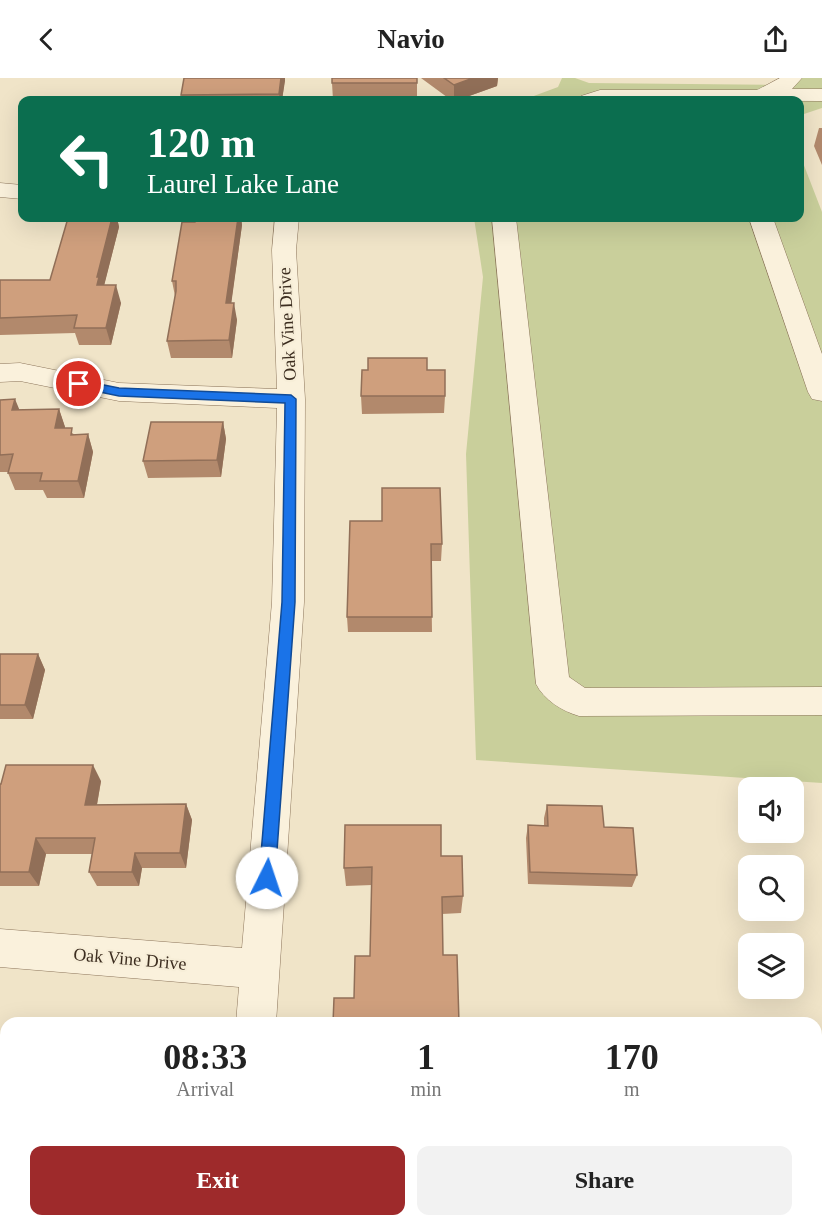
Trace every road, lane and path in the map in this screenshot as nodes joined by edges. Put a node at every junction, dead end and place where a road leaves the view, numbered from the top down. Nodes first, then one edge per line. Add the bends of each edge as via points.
1 (792, 78) edge
2 (822, 95) edge
3 (761, 96) joint
4 (0, 190) edge
5 (18, 192) edge
6 (287, 222) edge
7 (504, 222) edge
8 (762, 222) edge
9 (0, 373) edge
10 (822, 392) edge
11 (291, 399) junction
12 (822, 701) edge
13 (0, 948) edge
14 (260, 969) junction
15 (256, 1017) edge

1 - 3 street
2 - 3 street
4 - 5 street
6 - 11 street, Oak Vine Drive via 284,250
7 - 12 street via 553,684 579,702
8 - 10 street
9 - 11 street via 20,372 119,392
11 - 14 street, Oak Vine Drive via 288,602
13 - 14 street, Oak Vine Drive
14 - 15 street, Oak Vine Drive

